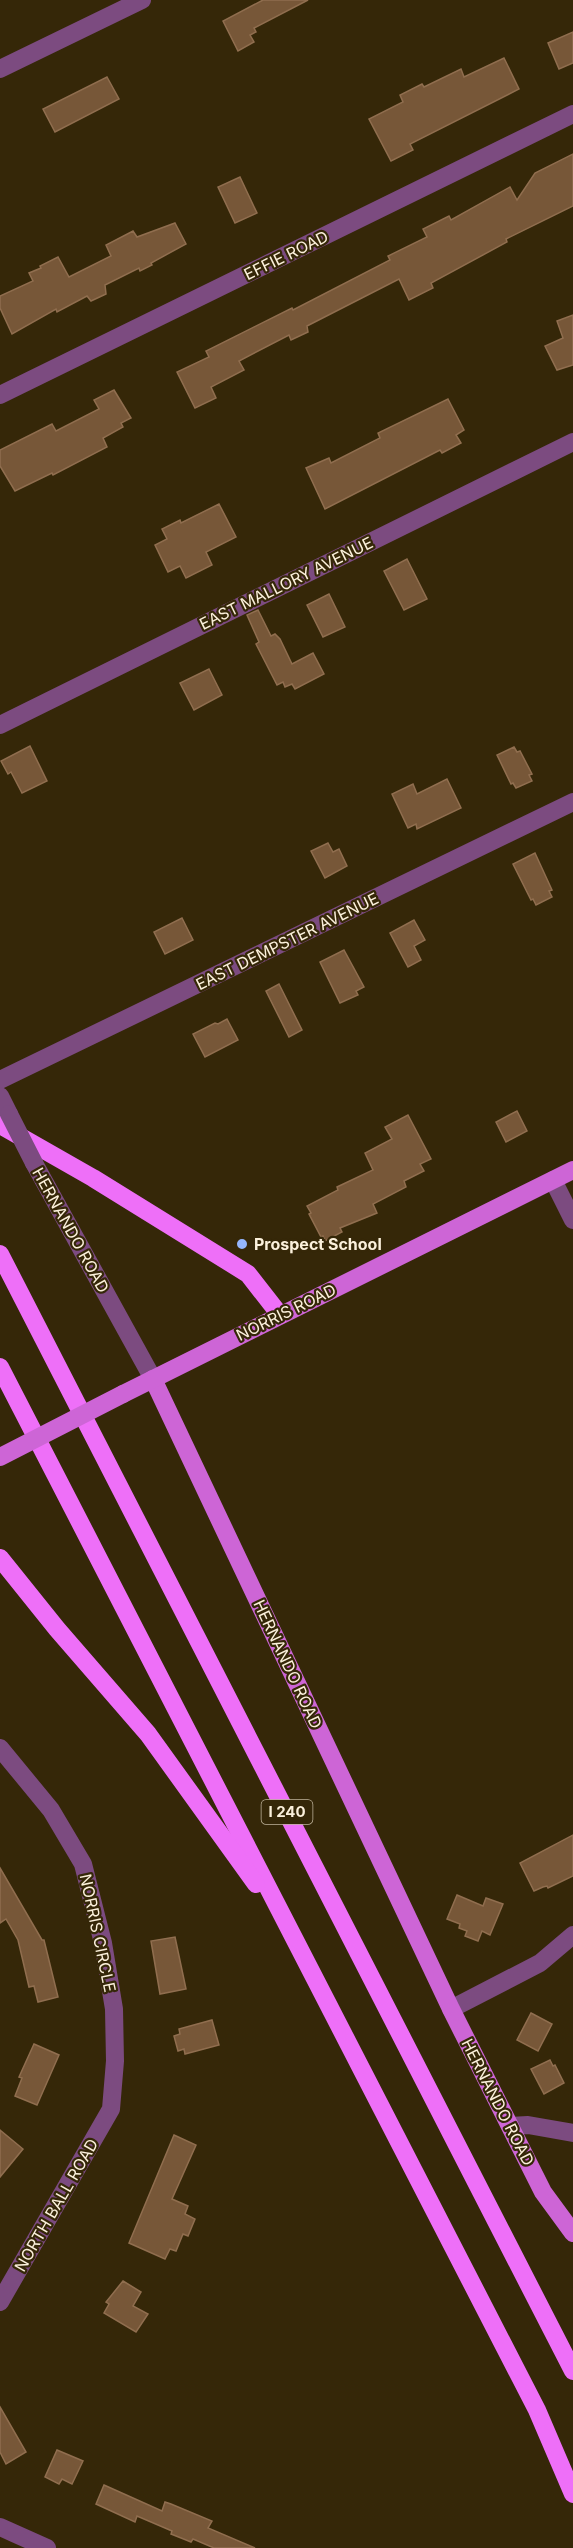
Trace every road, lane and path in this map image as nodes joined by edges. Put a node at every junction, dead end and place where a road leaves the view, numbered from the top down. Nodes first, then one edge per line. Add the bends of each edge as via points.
1 (142, 0) edge
2 (0, 69) edge
3 (573, 114) edge
4 (0, 395) edge
5 (573, 442) edge
6 (0, 724) edge
7 (573, 802) edge
8 (0, 1080) edge
9 (0, 1096) edge
10 (4, 1120) edge
11 (573, 1170) edge
12 (553, 1180) junction
13 (573, 1220) edge
14 (0, 1254) edge
15 (280, 1315) junction
16 (0, 1367) edge
17 (153, 1379) junction
18 (0, 1457) edge
19 (0, 1558) edge
20 (0, 1748) edge
21 (287, 1924) junction
22 (573, 1935) edge
23 (451, 2008) junction
24 (111, 2109) joint
25 (510, 2126) junction
26 (573, 2133) edge
27 (573, 2233) edge
28 (0, 2302) edge
29 (573, 2371) edge
30 (573, 2494) edge
31 (0, 2527) edge
32 (47, 2548) edge

1 - 2 street
3 - 4 street, EFFIE ROAD
5 - 6 street, EAST MALLORY AVENUE
7 - 8 street, EAST DEMPSTER AVENUE
9 - 10 street, HERNANDO ROAD
10 - 15 highway via 248,1274
10 - 17 street, HERNANDO ROAD, bridge via 34,1163
11 - 12 main road, NORRIS ROAD
12 - 13 street
12 - 15 main road, NORRIS ROAD
14 - 29 highway, I 240
15 - 17 main road, NORRIS ROAD
16 - 21 highway, I 240
17 - 18 main road, NORRIS ROAD, bridge
17 - 23 main road, HERNANDO ROAD
19 - 21 highway via 148,1734
20 - 24 street, NORRIS CIRCLE via 51,1810 84,1864 114,2009
21 - 30 highway, I 240 via 537,2410
22 - 23 street via 540,1963
23 - 25 main road, HERNANDO ROAD
24 - 28 street, NORTH BALL ROAD
25 - 26 street
25 - 27 main road, HERNANDO ROAD via 543,2192
31 - 32 street

